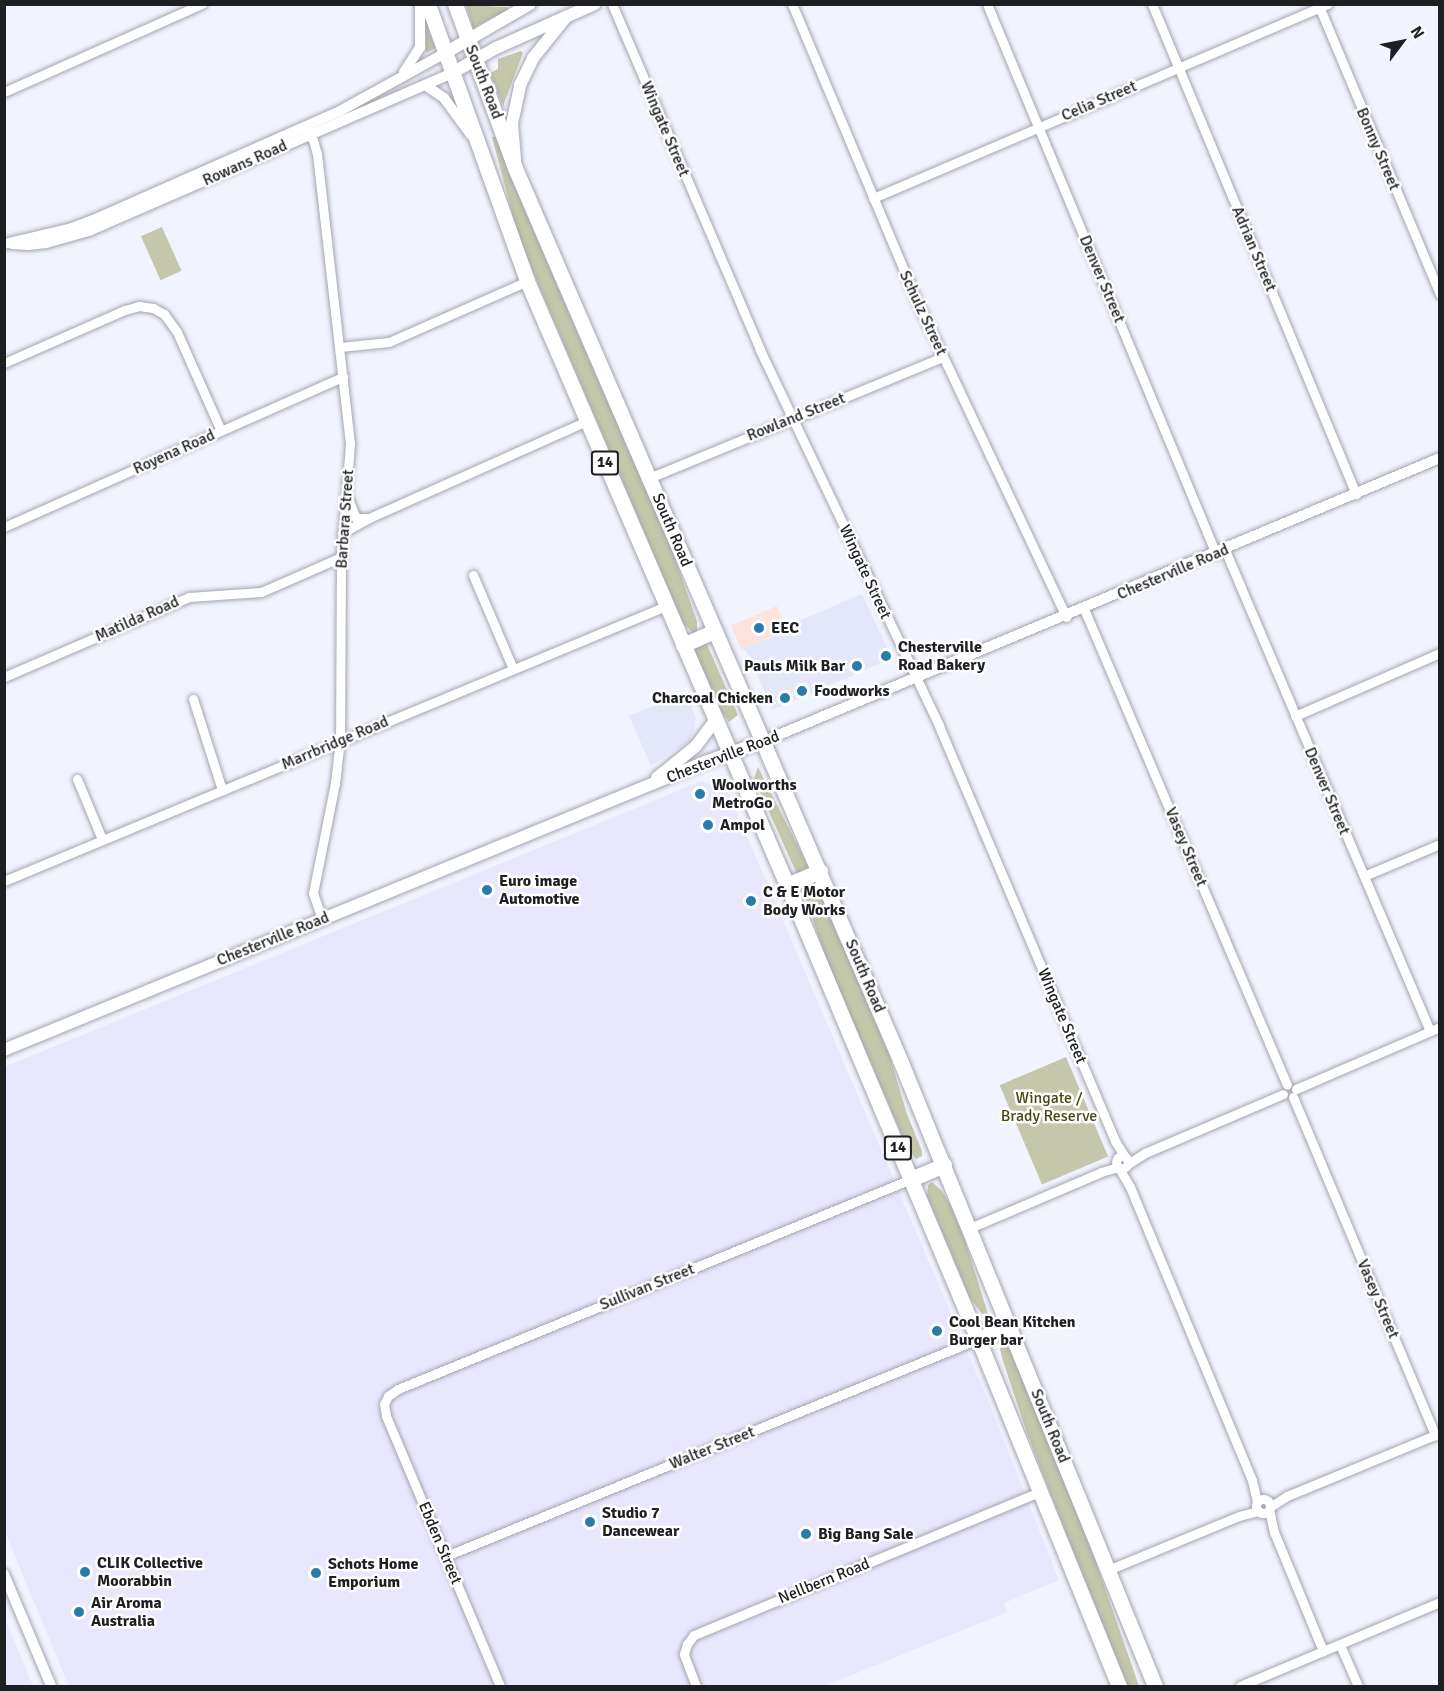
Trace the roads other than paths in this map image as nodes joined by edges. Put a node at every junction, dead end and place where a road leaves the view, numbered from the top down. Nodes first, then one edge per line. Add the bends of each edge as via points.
1 (202, 4) edge
2 (420, 4) edge
3 (428, 4) edge
4 (455, 4) edge
5 (530, 4) edge
6 (595, 4) edge
7 (612, 4) edge
8 (792, 4) edge
9 (987, 4) edge
10 (1152, 4) edge
11 (1321, 6) edge
12 (566, 17) junction
13 (467, 39) junction
14 (445, 52) junction
15 (476, 59) junction
16 (1178, 67) junction
17 (452, 73) junction
18 (402, 75) junction
19 (425, 85) junction
20 (4, 92) edge
21 (1038, 127) junction
22 (296, 130) junction
23 (310, 134) junction
24 (475, 140) junction
25 (515, 168) junction
26 (189, 182) junction
27 (873, 198) junction
28 (6, 243) edge
29 (527, 281) junction
30 (1440, 294) edge
31 (340, 346) junction
32 (943, 357) junction
33 (4, 363) edge
34 (343, 377) junction
35 (793, 419) junction
36 (587, 422) junction
37 (220, 431) junction
38 (1440, 458) edge
39 (649, 478) junction
40 (346, 493) junction
41 (1356, 494) junction
42 (369, 518) junction
43 (6, 524) edge
44 (342, 533) junction
45 (1220, 552) junction
46 (341, 557) junction
47 (473, 575) dead end
48 (666, 606) junction
49 (1084, 609) junction
50 (1066, 617) junction
51 (716, 631) junction
52 (683, 645) junction
53 (1440, 654) edge
54 (513, 669) junction
55 (4, 677) edge
56 (917, 679) junction
57 (193, 699) dead end
58 (1295, 716) junction
59 (715, 721) junction
60 (340, 740) junction
61 (764, 741) junction
62 (729, 754) junction
63 (77, 780) dead end
64 (647, 786) junction
65 (222, 790) junction
66 (102, 839) junction
67 (1440, 844) edge
68 (820, 871) junction
69 (1364, 876) junction
70 (4, 881) edge
71 (787, 885) junction
72 (322, 919) junction
73 (1435, 1029) edge
74 (4, 1050) edge
75 (1290, 1091) junction
76 (1122, 1163) junction
77 (944, 1165) junction
78 (911, 1179) junction
79 (970, 1228) junction
80 (1011, 1326) junction
81 (978, 1339) junction
82 (386, 1400) joint
83 (1437, 1434) edge
84 (1041, 1491) junction
85 (1263, 1506) junction
86 (446, 1556) junction
87 (1108, 1570) junction
88 (4, 1574) edge
89 (1440, 1602) edge
90 (1340, 1645) junction
91 (1323, 1651) junction
92 (1148, 1670) junction
93 (51, 1686) edge
94 (500, 1686) edge
95 (696, 1686) edge
96 (1119, 1686) edge
97 (1147, 1686) edge
98 (1155, 1686) edge
99 (1240, 1686) edge
100 (1358, 1686) edge

1 - 20 street
2 - 18 street via 420,47
3 - 14 highway, South Road / 14
4 - 13 highway, South Road / 14
5 - 13 main road
6 - 12 main road, Rowans Road
7 - 35 street, Wingate Street
8 - 27 street, Schulz Street
9 - 21 street, Denver Street
10 - 16 street, Adrian Street
11 - 16 street, Celia Street
11 - 30 street, Bonny Street
12 - 15 main road, Rowans Road
12 - 25 main road via 533,58 516,96 512,124
13 - 14 main road
13 - 15 highway, South Road / 14
14 - 17 highway, South Road / 14
14 - 18 street, Rowans Road
15 - 17 main road, Rowans Road
15 - 25 highway, South Road / 14
16 - 21 street, Celia Street
16 - 41 street, Adrian Street
17 - 19 street, Rowans Road
17 - 24 highway, South Road / 14
18 - 22 street, Rowans Road via 348,107
19 - 23 street, Rowans Road
19 - 24 street via 444,98
21 - 27 street, Celia Street
21 - 45 street, Denver Street
22 - 23 street
22 - 26 street, Rowans Road
23 - 26 street, Rowans Road
23 - 31 street, Barbara Street via 316,154
24 - 29 highway, South Road / 14
25 - 39 highway, South Road / 14
26 - 28 street, Rowans Road via 81,225
27 - 32 street, Schulz Street
29 - 31 street via 389,342
29 - 36 highway, South Road / 14
31 - 34 street, Barbara Street
32 - 35 street, Rowland Street
32 - 50 street, Schulz Street
33 - 37 street via 125,310 153,308 173,325
34 - 37 street, Royena Road
34 - 40 street, Barbara Street via 350,444
35 - 39 street, Rowland Street
35 - 56 street, Wingate Street
36 - 42 street
36 - 48 highway, South Road / 14
37 - 43 street, Royena Road
38 - 41 street, Chesterville Road
39 - 51 highway, South Road / 14
40 - 42 street via 356,518
40 - 44 street, Barbara Street
41 - 45 street, Chesterville Road
42 - 44 street
44 - 46 street, Barbara Street
45 - 49 street, Chesterville Road
45 - 58 street, Denver Street
46 - 55 street, Matilda Road via 261,592 189,597
46 - 60 street, Barbara Street
47 - 54 street
48 - 52 highway, South Road / 14
48 - 54 street, Marrbridge Road
49 - 50 street, Chesterville Road
49 - 75 street, Vasey Street
50 - 56 street, Chesterville Road
51 - 52 highway
51 - 61 highway, South Road / 14
52 - 59 highway, South Road / 14
53 - 58 street
54 - 60 street, Marrbridge Road
56 - 61 street, Chesterville Road
56 - 76 street, Wingate Street
57 - 65 street
58 - 69 street, Denver Street
59 - 62 highway, South Road / 14
59 - 64 main road via 696,746
60 - 65 street, Marrbridge Road
60 - 72 street, Barbara Street via 313,893
61 - 62 main road, Chesterville Road
61 - 68 highway, South Road / 14
62 - 64 main road, Chesterville Road
62 - 71 highway, South Road / 14
63 - 66 street
64 - 72 main road, Chesterville Road
65 - 66 street, Marrbridge Road
66 - 70 street, Marrbridge Road
67 - 69 street
68 - 71 highway
68 - 77 highway, South Road / 14
69 - 73 street, Denver Street
71 - 78 highway, South Road / 14
72 - 74 main road, Chesterville Road
73 - 75 street
75 - 76 street
75 - 83 street, Vasey Street
76 - 79 street
76 - 85 street, Wingate Street
77 - 78 highway
77 - 79 highway, South Road / 14
78 - 81 highway, South Road / 14
78 - 82 street, Sullivan Street via 398,1389
79 - 80 highway, South Road / 14
80 - 81 highway
80 - 87 highway, South Road / 14
81 - 84 highway, South Road / 14
81 - 86 street, Walter Street
82 - 86 street, Ebden Street via 387,1416
83 - 85 street
84 - 95 street, Nellbern Road via 694,1635 684,1654
84 - 96 highway, South Road / 14
85 - 87 street
85 - 91 street, Wingate Street
86 - 94 street, Ebden Street
87 - 92 highway, South Road / 14
88 - 93 street
89 - 90 street
90 - 91 street
90 - 100 street
91 - 99 street
92 - 97 street
92 - 98 highway, South Road / 14

